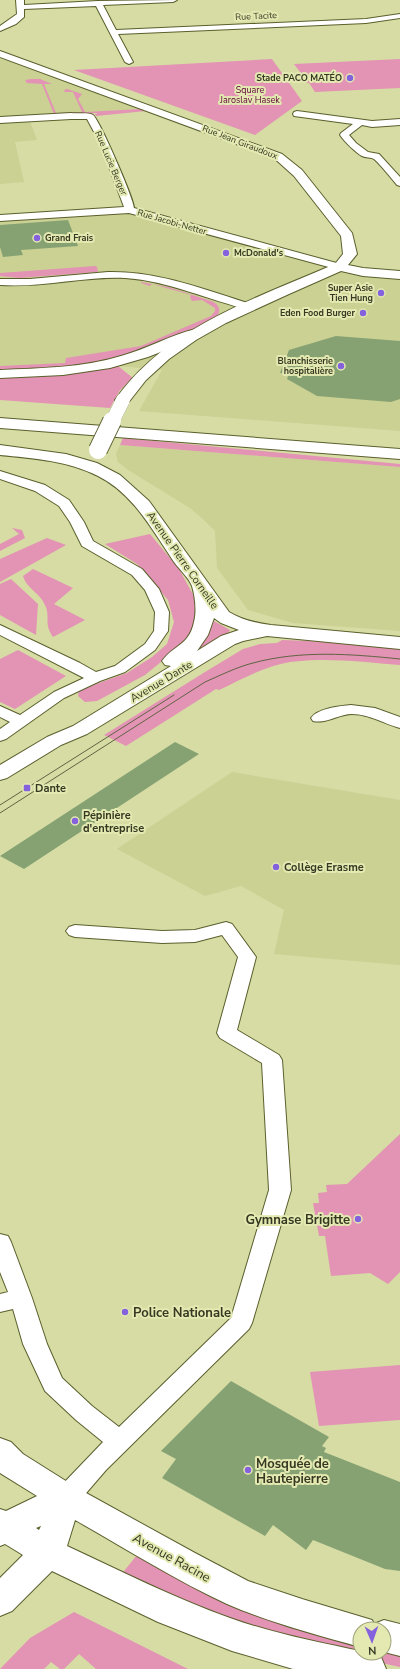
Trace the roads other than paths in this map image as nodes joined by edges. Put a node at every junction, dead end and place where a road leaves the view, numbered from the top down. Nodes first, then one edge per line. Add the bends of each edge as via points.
1 (173, 0) edge
2 (20, 3) edge
3 (98, 4) junction
4 (400, 16) edge
5 (0, 29) edge
6 (113, 32) junction
7 (0, 54) edge
8 (129, 62) dead end
9 (297, 114) dead end
10 (0, 120) edge
11 (360, 122) junction
12 (400, 122) edge
13 (400, 183) edge
14 (129, 210) junction
15 (0, 218) edge
16 (340, 267) junction
17 (400, 275) edge
18 (5, 282) edge
19 (250, 307) junction
20 (196, 333) junction
21 (0, 374) edge
22 (0, 410) edge
23 (0, 422) edge
24 (400, 442) edge
25 (0, 450) edge
26 (400, 454) edge
27 (104, 472) junction
28 (0, 474) edge
29 (201, 586) junction
30 (0, 629) edge
31 (271, 631) junction
32 (15, 636) junction
33 (400, 643) edge
34 (0, 645) edge
35 (94, 678) junction
36 (0, 710) edge
37 (319, 718) dead end
38 (21, 721) junction
39 (400, 723) edge
40 (0, 736) edge
41 (54, 741) junction
42 (0, 774) edge
43 (75, 930) dead end
44 (0, 1242) edge
45 (10, 1300) edge
46 (119, 1441) junction
47 (0, 1452) edge
48 (66, 1498) junction
49 (2, 1527) edge
50 (48, 1553) junction
51 (0, 1600) edge
52 (352, 1629) edge
53 (369, 1669) edge

1 - 3 street
2 - 3 street
2 - 5 street via 21,15
3 - 6 street
4 - 6 street, Rue Tacite via 359,21
6 - 8 street
7 - 16 main road, Rue Jean Giraudoux via 266,151 284,160 298,172 347,236 350,254
9 - 11 street
10 - 14 street, Rue Lucie Berger via 90,117 112,164
11 - 12 street
11 - 13 street via 344,135 365,154 376,156
14 - 15 street, Rue Jacobi-Netter
14 - 16 street, Rue Jacobi-Netter
16 - 17 main road
16 - 19 main road
18 - 19 street via 110,275 137,276 157,279
19 - 20 main road
20 - 21 main road via 142,354 110,363 55,372
20 - 27 main road, bridge via 143,374 123,400 94,459
22 - 24 main road
23 - 26 main road
25 - 27 main road, Avenue Pierre Corneille via 44,455
27 - 29 main road, Avenue Pierre Corneille via 143,505
28 - 35 street via 40,488 64,503 87,543 137,572 152,589 162,612 161,631 150,647 120,669
29 - 31 main road, Avenue Pierre Corneille via 222,616 233,623
29 - 41 main road, Avenue Dante via 206,612 203,627 196,641 187,650 70,724
30 - 32 street
31 - 33 main road, Avenue Pierre Corneille
31 - 41 main road, Avenue Dante via 250,633 228,640 80,730
32 - 34 street
32 - 35 street
35 - 38 street via 59,695
36 - 38 street
37 - 39 street via 345,709 359,709 374,712
38 - 40 street
41 - 42 main road, Avenue Dante
43 - 46 street via 162,937 195,936 226,928 247,957 227,1033 272,1060 280,1190 241,1323
44 - 45 street
45 - 46 street via 35,1344 53,1384
46 - 48 street
47 - 48 main road, Avenue Racine via 12,1464
48 - 49 main road
48 - 50 main road
48 - 52 main road, Avenue Racine via 239,1593
49 - 50 main road
50 - 51 main road
50 - 53 main road via 170,1611 232,1635 297,1654

